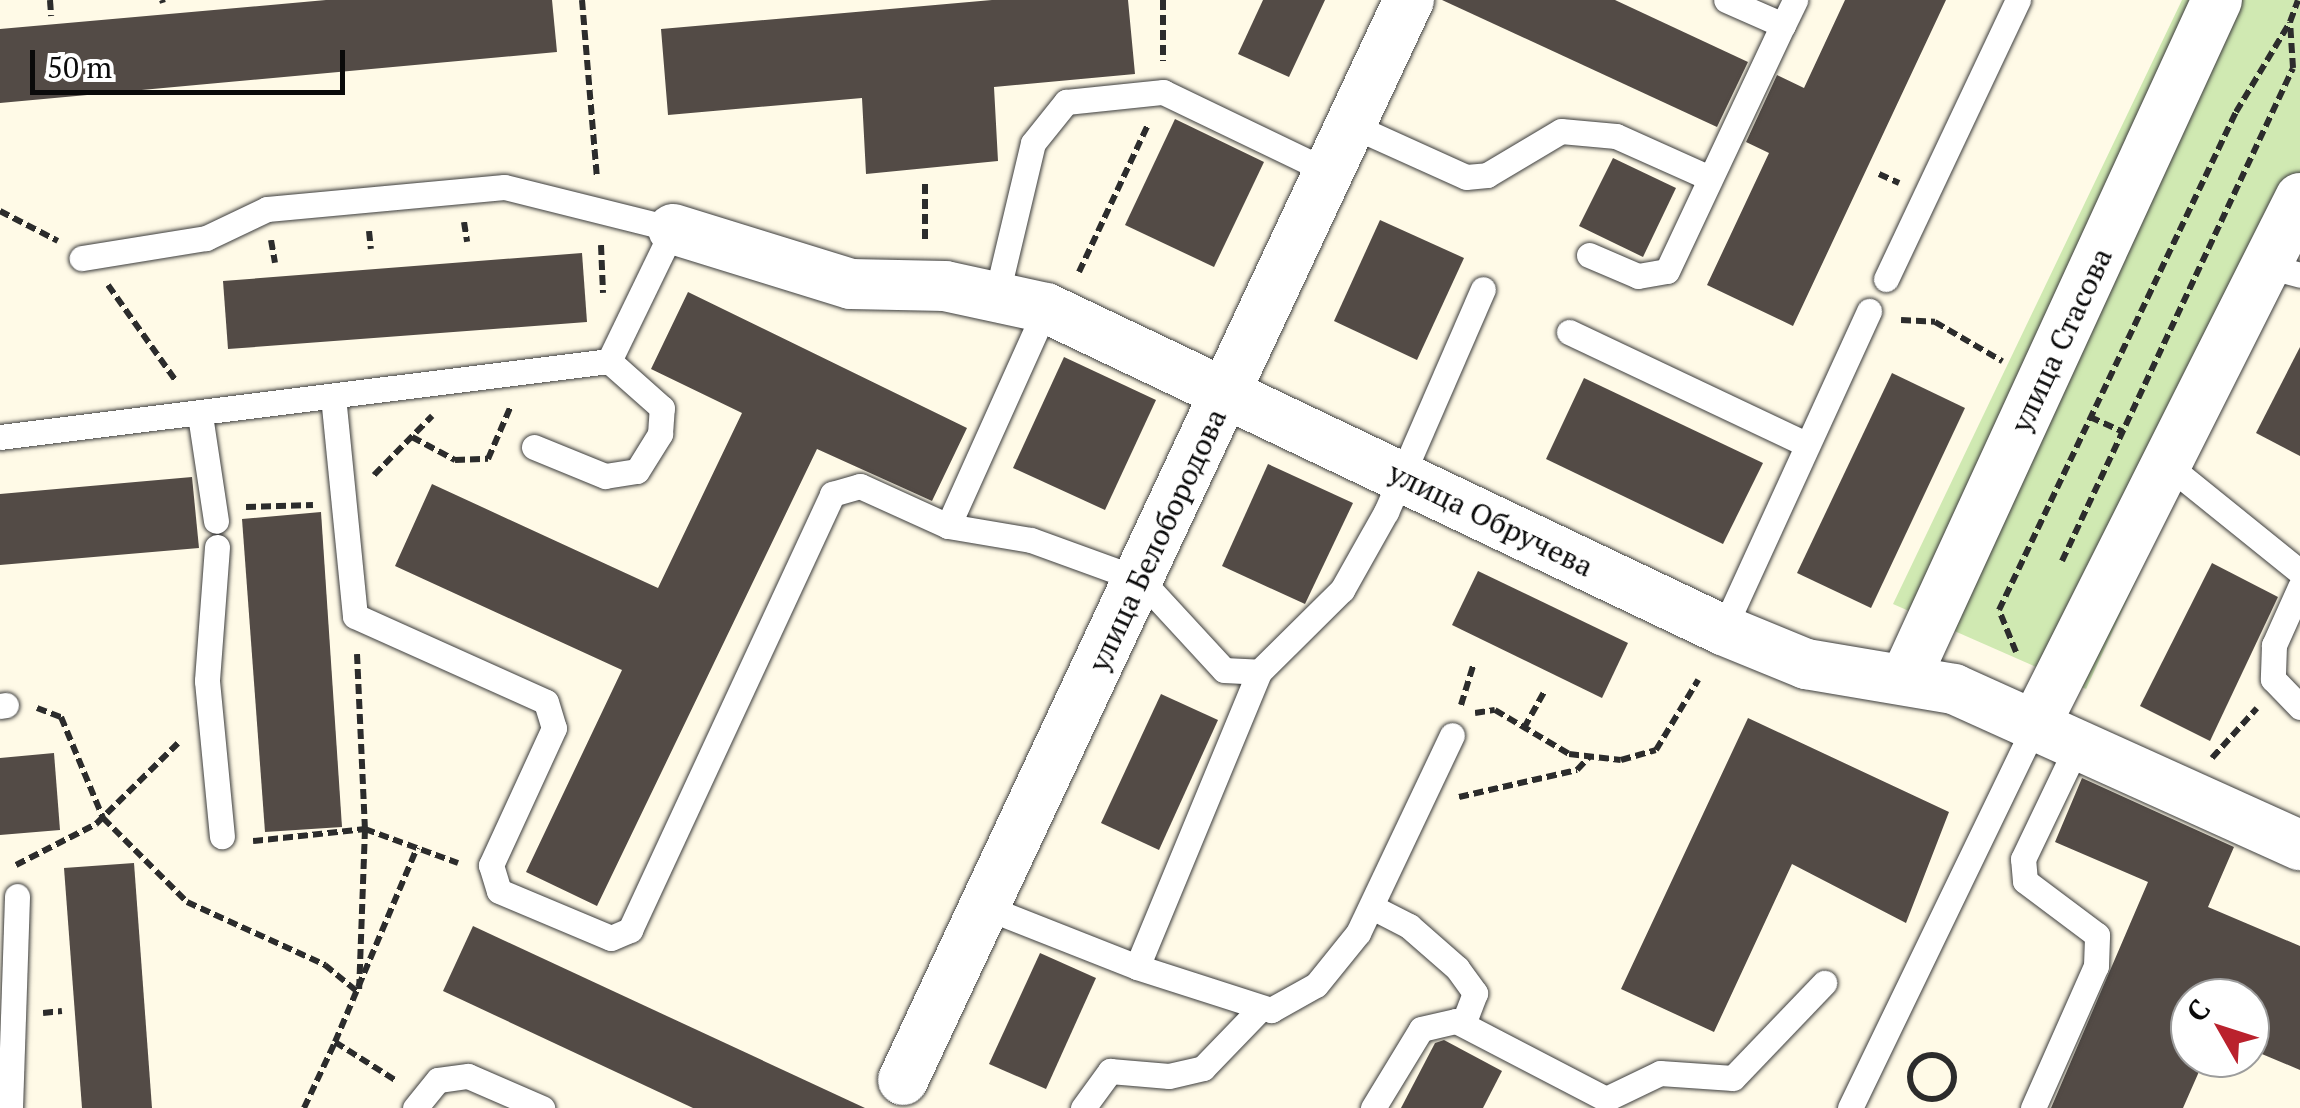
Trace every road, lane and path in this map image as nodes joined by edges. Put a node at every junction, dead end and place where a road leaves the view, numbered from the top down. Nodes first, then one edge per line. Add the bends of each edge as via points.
1 (50, 0) edge
2 (582, 0) edge
3 (1163, 0) edge
4 (1409, 0) edge
5 (1726, 0) edge
6 (1795, 0) edge
7 (2018, 0) edge
8 (2217, 0) edge
9 (2298, 0) edge
10 (52, 16) dead end
11 (2290, 22) junction
12 (1782, 25) junction
13 (1163, 92) junction
14 (1350, 125) junction
15 (594, 139) dead end
16 (1329, 172) junction
17 (1879, 174) dead end
18 (1710, 178) junction
19 (1897, 182) dead end
20 (924, 184) dead end
21 (2300, 198) edge
22 (599, 208) junction
23 (0, 211) edge
24 (674, 230) junction
25 (925, 240) dead end
26 (1590, 255) dead end
27 (82, 258) junction
28 (2284, 270) edge
29 (1886, 279) dead end
30 (1484, 289) dead end
31 (996, 298) junction
32 (604, 301) dead end
33 (1053, 311) junction
34 (1868, 312) joint
35 (1569, 332) dead end
36 (609, 360) junction
37 (522, 370) junction
38 (2042, 380) junction
39 (1225, 393) junction
40 (333, 396) junction
41 (200, 414) junction
42 (2090, 416) junction
43 (2123, 432) junction
44 (0, 437) edge
45 (412, 438) dead end
46 (1804, 444) junction
47 (534, 447) dead end
48 (2170, 467) junction
49 (1398, 474) junction
50 (948, 526) junction
51 (2300, 572) edge
52 (1141, 580) junction
53 (2052, 580) dead end
54 (2300, 588) edge
55 (355, 616) junction
56 (1722, 630) junction
57 (2023, 639) dead end
58 (2016, 652) junction
59 (2008, 667) dead end
60 (1259, 672) junction
61 (1905, 679) junction
62 (1698, 680) dead end
63 (2278, 684) junction
64 (1544, 692) dead end
65 (3, 706) edge
66 (2300, 707) edge
67 (1524, 728) junction
68 (2057, 734) junction
69 (1452, 735) joint
70 (1590, 756) junction
71 (145, 779) dead end
72 (2185, 788) junction
73 (103, 818) junction
74 (1416, 823) junction
75 (365, 829) junction
76 (222, 836) joint
77 (2300, 844) edge
78 (417, 848) junction
79 (495, 876) junction
80 (16, 886) joint
81 (985, 907) junction
82 (1372, 907) junction
83 (1138, 967) junction
84 (1824, 983) dead end
85 (359, 992) junction
86 (1260, 1008) junction
87 (1463, 1024) junction
88 (335, 1042) junction
89 (902, 1080) dead end
90 (1945, 1096) junction
91 (6, 1099) edge
92 (418, 1102) edge
93 (304, 1108) edge
94 (542, 1108) edge
95 (1083, 1108) edge
96 (1372, 1108) edge
97 (1850, 1108) edge
98 (1952, 1108) edge
99 (2033, 1108) edge

1 - 10 path
2 - 15 path
3 - 13 path
4 - 14 street, улица Белобородова
5 - 12 lane
6 - 12 lane
7 - 29 lane
8 - 38 street, улица Стасова
9 - 11 path
11 - 42 path via 2266,52
11 - 43 path via 2293,68
12 - 18 lane
13 - 16 lane
13 - 31 lane via 1066,102 1048,114 1033,144
13 - 33 path
14 - 16 street, улица Белобородова
14 - 18 lane via 1466,177 1487,175 1561,130 1616,136
16 - 39 street, улица Белобородова
17 - 19 path
18 - 26 lane via 1666,271 1638,276
20 - 25 path
21 - 28 street
22 - 24 lane
22 - 27 lane via 504,187 267,209 206,238
22 - 32 path
23 - 27 path
24 - 31 street, улица Обручева via 851,284 945,286
24 - 36 lane
27 - 41 path
28 - 48 street
30 - 49 lane
31 - 33 street, улица Обручева
33 - 39 street, улица Обручева
33 - 50 lane
34 - 38 path via 1884,320 1935,322
34 - 46 lane
35 - 46 lane
36 - 37 lane
36 - 47 lane via 662,408 660,434 638,471 605,476
37 - 40 lane
37 - 45 path via 488,459 455,460
38 - 61 street, улица Стасова
39 - 49 street, улица Обручева
39 - 52 street, улица Белобородова
40 - 41 lane
40 - 55 lane
41 - 44 lane
41 - 76 lane via 217,534 207,681
42 - 43 path
42 - 58 path via 1999,610
43 - 53 path
46 - 56 lane
48 - 51 lane
48 - 68 street
49 - 56 street, улица Обручева
49 - 60 lane via 1386,512 1342,590
50 - 52 lane via 1030,540
50 - 79 lane via 860,486 832,494 630,930 611,938 500,891
52 - 60 lane via 1224,670
52 - 81 street, улица Белобородова
54 - 63 lane via 2274,645
55 - 75 path
55 - 79 lane via 546,702 554,728 491,865
56 - 61 street, улица Обручева via 1806,664
57 - 58 path
58 - 59 path
60 - 83 lane
61 - 68 street, улица Обручева via 1954,690
62 - 70 path via 1656,750 1621,760
63 - 66 lane
63 - 72 path
64 - 67 path
65 - 73 path via 61,717
67 - 69 path via 1495,710 1472,714
67 - 70 path via 1537,741
68 - 72 street, улица Обручева
68 - 97 lane
68 - 99 lane via 2023,859 2025,882 2097,935 2096,966
69 - 74 lane
70 - 74 path via 1577,770 1457,798
71 - 73 path
72 - 77 street, улица Обручева
73 - 80 path via 26,853
73 - 85 path via 187,902 326,965
74 - 82 lane
75 - 76 path via 253,841
75 - 78 path
75 - 85 path
78 - 79 path
78 - 85 path
80 - 91 lane
81 - 83 lane
81 - 89 street, улица Белобородова
82 - 86 lane via 1316,985 1271,1010
82 - 87 lane via 1409,926 1456,968 1474,992
83 - 86 lane
84 - 87 lane via 1733,1078 1660,1074 1606,1099
85 - 88 path
86 - 95 lane via 1202,1068 1169,1076 1110,1071
87 - 96 lane via 1421,1029
88 - 92 path
88 - 93 path
90 - 90 path via 1955,1076 1950,1062 1931,1054 1918,1059 1910,1072 1916,1093
90 - 98 path
92 - 94 lane via 438,1080 468,1076

